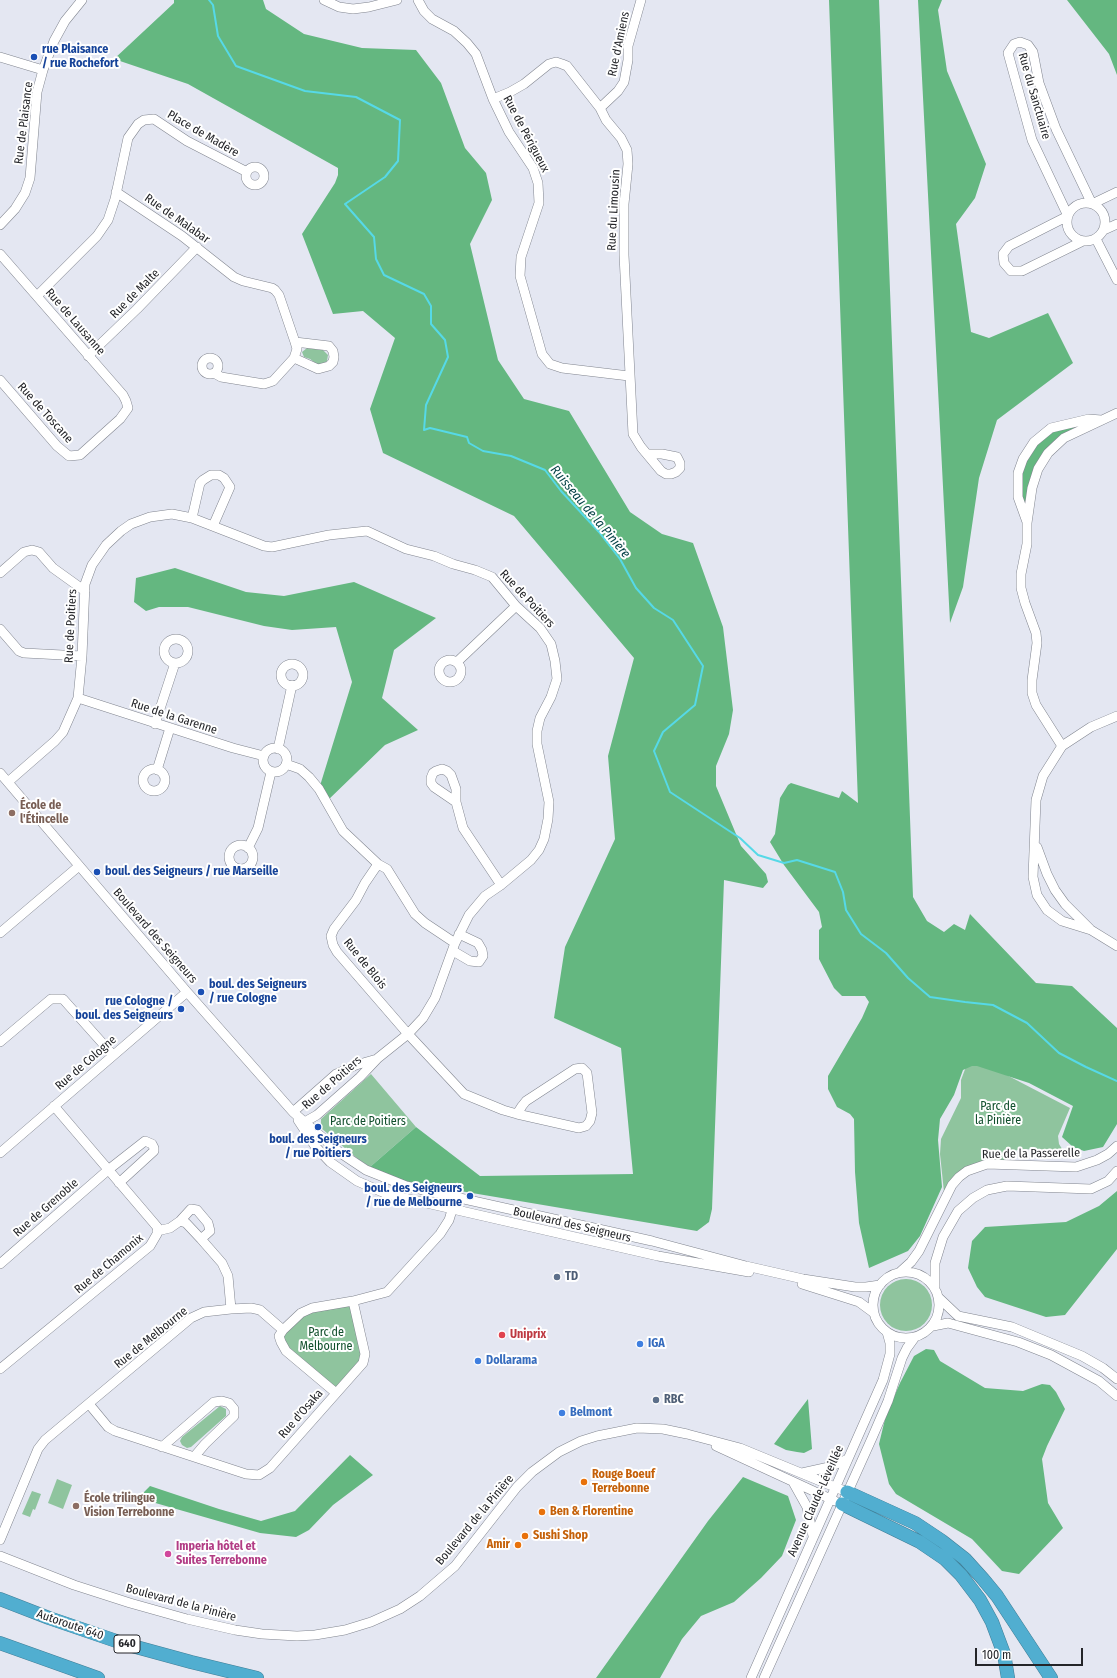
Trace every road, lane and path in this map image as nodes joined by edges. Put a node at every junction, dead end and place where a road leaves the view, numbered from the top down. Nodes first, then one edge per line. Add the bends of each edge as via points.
1 (82, 0) edge
2 (324, 0) edge
3 (397, 0) edge
4 (418, 0) edge
5 (641, 0) edge
6 (0, 57) edge
7 (43, 70) junction
8 (493, 99) junction
9 (600, 108) junction
10 (247, 172) dead end
11 (116, 192) junction
12 (1117, 192) edge
13 (1092, 204) junction
14 (1068, 216) junction
15 (1117, 224) edge
16 (0, 225) edge
17 (1104, 230) junction
18 (1096, 239) junction
19 (1083, 241) junction
20 (197, 247) junction
21 (0, 254) edge
22 (1117, 280) edge
23 (37, 296) junction
24 (295, 342) junction
25 (88, 356) junction
26 (294, 358) junction
27 (214, 373) dead end
28 (629, 376) junction
29 (0, 380) edge
30 (128, 408) joint
31 (1117, 413) edge
32 (1101, 420) junction
33 (647, 454) dead end
34 (192, 518) junction
35 (1027, 523) junction
36 (213, 526) junction
37 (0, 573) edge
38 (85, 591) junction
39 (516, 606) junction
40 (0, 629) edge
41 (82, 656) junction
42 (457, 662) dead end
43 (175, 663) dead end
44 (292, 685) dead end
45 (78, 698) junction
46 (1117, 711) edge
47 (1113, 717) edge
48 (155, 724) junction
49 (1117, 726) edge
50 (170, 728) junction
51 (1062, 746) junction
52 (278, 749) junction
53 (264, 756) junction
54 (286, 764) junction
55 (156, 770) dead end
56 (271, 772) junction
57 (0, 773) edge
58 (8, 782) junction
59 (456, 802) dead end
60 (1035, 842) junction
61 (248, 848) dead end
62 (378, 864) junction
63 (79, 866) junction
64 (501, 886) junction
65 (1091, 930) junction
66 (0, 933) edge
67 (459, 934) junction
68 (1117, 946) edge
69 (454, 947) junction
70 (187, 992) junction
71 (408, 1034) junction
72 (0, 1042) edge
73 (113, 1055) junction
74 (378, 1058) junction
75 (54, 1106) junction
76 (293, 1112) junction
77 (517, 1114) junction
78 (303, 1123) junction
79 (1117, 1146) edge
80 (0, 1152) edge
81 (108, 1170) junction
82 (1117, 1171) edge
83 (119, 1183) junction
84 (456, 1197) junction
85 (452, 1210) junction
86 (180, 1221) junction
87 (158, 1231) junction
88 (201, 1239) junction
89 (0, 1264) edge
90 (900, 1272) junction
91 (880, 1285) junction
92 (935, 1287) junction
93 (939, 1298) junction
94 (353, 1302) junction
95 (231, 1309) junction
96 (874, 1313) junction
97 (933, 1326) junction
98 (283, 1330) junction
99 (887, 1332) junction
100 (915, 1337) junction
101 (0, 1369) edge
102 (1117, 1379) edge
103 (336, 1393) junction
104 (1117, 1396) edge
105 (89, 1404) junction
106 (695, 1436) junction
107 (162, 1447) junction
108 (194, 1457) junction
109 (848, 1458) junction
110 (802, 1473) junction
111 (793, 1482) junction
112 (841, 1490) junction
113 (836, 1502) junction
114 (813, 1536) junction
115 (0, 1540) edge
116 (0, 1556) edge
117 (0, 1599) edge
118 (0, 1643) edge
119 (98, 1678) edge
120 (257, 1678) edge
121 (751, 1678) edge
122 (764, 1678) edge
123 (1008, 1678) edge
124 (1050, 1678) edge

1 - 7 street, Rue de Plaisance via 65,21
2 - 3 street via 339,7 353,9
4 - 8 street, Rue de Périgueux via 432,19 454,31 476,54
5 - 9 street, Rue d'Amiens via 628,46 624,82
6 - 7 street
7 - 16 street, Rue de Plaisance via 37,92 30,178 25,193 15,209
8 - 9 street, Rue du Limousin via 524,84 549,64 556,62 567,66
8 - 28 street, Rue de Périgueux via 509,132 533,168 538,183 539,203 521,257 520,276 542,354 550,364 562,368
9 - 28 street, Rue du Limousin via 627,150 624,255
10 - 11 street, Place de Madère via 154,119 144,120 128,138
11 - 20 street, Rue de Malabar
11 - 23 street, Place de Madère via 108,220 97,236
12 - 13 street
13 - 14 street via 1081,203 1075,206
13 - 14 street, Rue du Sanctuaire via 1056,129 1039,83 1033,52 1028,45 1020,42 1014,44 1008,53 1032,140
13 - 17 street via 1098,206 1105,217
14 - 19 street via 1071,234
14 - 19 street via 1009,246 1003,254 1004,263 1011,270 1022,271
15 - 17 street
17 - 18 street
18 - 19 street
18 - 22 street
20 - 24 street, Rue de Malabar via 243,281 275,290
20 - 25 street, Rue de Malte
21 - 23 street, Rue de Lausanne
23 - 25 street, Rue de Lausanne
24 - 26 street via 297,349
24 - 26 street via 329,346 334,357 329,366 318,369
25 - 30 street, Rue de Lausanne via 126,400
26 - 27 street via 274,381 264,384 221,377
28 - 33 street, Rue du Limousin via 633,434
29 - 30 street, Rue de Toscane via 57,446 69,456 80,455 120,420
31 - 32 street
32 - 35 street via 1064,438 1048,453 1038,469 1032,488
32 - 35 street via 1089,419 1051,428 1034,442 1018,473 1018,497
34 - 36 street, Rue de Poitiers
34 - 36 street via 200,483 211,475 220,475 230,488
34 - 38 street, Rue de Poitiers via 160,514 138,521 121,531 96,558 87,578
35 - 51 street via 1021,588 1036,633 1032,693 1036,705
36 - 39 street, Rue de Poitiers via 272,547 329,535 367,531 406,549 434,556 492,577
37 - 38 street via 24,552 32,550 39,552 53,568
38 - 41 street, Rue de Poitiers
39 - 42 street
39 - 64 street, Rue de Poitiers via 540,628 551,644 557,679 537,731 537,744 549,802 544,839 531,860
40 - 41 street via 19,651 24,653
41 - 45 street, Rue de Poitiers
43 - 48 street
44 - 52 street
45 - 48 street, Rue de la Garenne
45 - 58 street, Rue de Poitiers via 55,741
46 - 47 street
47 - 49 street
47 - 51 street via 1091,727
48 - 50 street, Rue de la Garenne
50 - 53 street, Rue de la Garenne
50 - 55 street
51 - 60 street via 1043,776 1039,788 1036,800
52 - 53 street via 268,750
52 - 54 street via 284,753
53 - 56 street via 264,763
54 - 56 street via 282,770
54 - 62 street via 309,777 319,789 343,831
56 - 61 street via 258,828
57 - 58 street, Boulevard des Seigneurs
58 - 63 street, Boulevard des Seigneurs
59 - 64 street via 463,828
60 - 65 street via 1055,890
60 - 65 street via 1033,877 1037,895 1047,910 1062,921
62 - 69 street via 387,869 416,914
62 - 71 street, Rue de Blois via 331,936 336,952
63 - 66 street
63 - 70 street, Boulevard des Seigneurs
64 - 67 street, Rue de Poitiers via 485,896 476,906
65 - 68 street
67 - 69 street, Rue de Poitiers
67 - 69 street via 478,943 483,956 478,962 470,961
69 - 71 street, Rue de Poitiers via 435,998 423,1018
70 - 73 street, Rue de Cologne
70 - 76 street, Boulevard des Seigneurs
71 - 74 street, Rue de Poitiers
71 - 77 street via 464,1094
72 - 73 street via 50,1000 64,999
73 - 75 street, Rue de Cologne
74 - 76 street, Rue de Poitiers via 336,1074
74 - 78 street, Rue de Poitiers via 317,1115
75 - 80 street, Rue de Cologne
75 - 81 street, Rue de Chamonix
76 - 78 street, Boulevard des Seigneurs
77 - 77 street via 526,1101 575,1069 582,1068 587,1073 592,1113 586,1126 579,1128
78 - 84 street, Boulevard des Seigneurs via 366,1170 401,1184
78 - 85 street, Boulevard des Seigneurs via 315,1146 325,1158 358,1181 393,1196
79 - 90 street, Rue de la Passerelle via 1097,1160 1076,1167 987,1164 968,1171 952,1185 919,1251
81 - 83 street, Rue de Chamonix
81 - 83 street, Rue de Grenoble via 145,1141 152,1144 154,1151
81 - 89 street, Rue de Grenoble
82 - 92 street via 1103,1184 1091,1189 1007,1186 987,1190 974,1198 958,1211 943,1237 935,1263
83 - 87 street, Rue de Chamonix
84 - 85 street
84 - 91 street, Boulevard des Seigneurs via 652,1241 813,1281 862,1288
85 - 94 street via 440,1234 387,1292
85 - 96 street, Boulevard des Seigneurs via 658,1256 806,1285 859,1302
86 - 87 street via 170,1228
86 - 88 street via 186,1223
86 - 88 street via 191,1209 197,1210 208,1223 210,1231
87 - 101 street, Rue de Chamonix via 150,1246
88 - 95 street via 222,1263 228,1276
90 - 91 street
90 - 92 street via 920,1274
91 - 96 street via 873,1300
92 - 93 street
93 - 97 street via 939,1312
93 - 102 street via 958,1316 1012,1328 1053,1344 1082,1356
94 - 98 street via 312,1308 301,1313
94 - 103 street, Rue d'Osaka via 365,1354 363,1363
95 - 98 street, Rue de Melbourne via 260,1310
95 - 105 street, Rue de Melbourne via 204,1312 191,1318
96 - 99 street via 877,1322
97 - 100 street
97 - 104 street via 948,1323 1018,1342 1050,1355 1099,1381
98 - 103 street via 279,1336 286,1351
99 - 100 street via 902,1338
99 - 109 street, Avenue Claude-Léveillée via 890,1346 888,1366
100 - 112 street, Avenue Claude-Léveillée via 904,1354 888,1401
103 - 108 street, Rue d'Osaka via 264,1473 246,1474
105 - 107 street, Rue d'Osaka via 108,1427
105 - 115 street, Rue de Melbourne via 45,1440 38,1449
106 - 110 street, Boulevard de la Pinière via 740,1448
106 - 111 street, Boulevard de la Pinière
106 - 116 street, Boulevard de la Pinière via 662,1429 637,1428 596,1436 570,1446 525,1479 460,1561 425,1593 382,1618 327,1634 270,1635 204,1623 130,1604
107 - 108 street, Rue d'Osaka
107 - 108 street via 214,1402 229,1403 234,1409 234,1416
109 - 110 street via 829,1467
109 - 112 street, Avenue Claude-Léveillée
110 - 112 street, Boulevard de la Pinière
111 - 113 street, Boulevard de la Pinière
111 - 114 street via 807,1507
112 - 113 street, Avenue Claude-Léveillée
112 - 113 street, Avenue Claude-Léveillée
112 - 124 highway via 915,1523 964,1559 992,1590
113 - 114 street, Avenue Claude-Léveillée
113 - 122 street, Avenue Claude-Léveillée
113 - 123 highway via 920,1542 945,1559 976,1594 992,1622 1004,1654
114 - 121 street, Avenue Claude-Léveillée
117 - 120 highway, Autoroute 640 / 640 via 125,1644
118 - 119 highway

